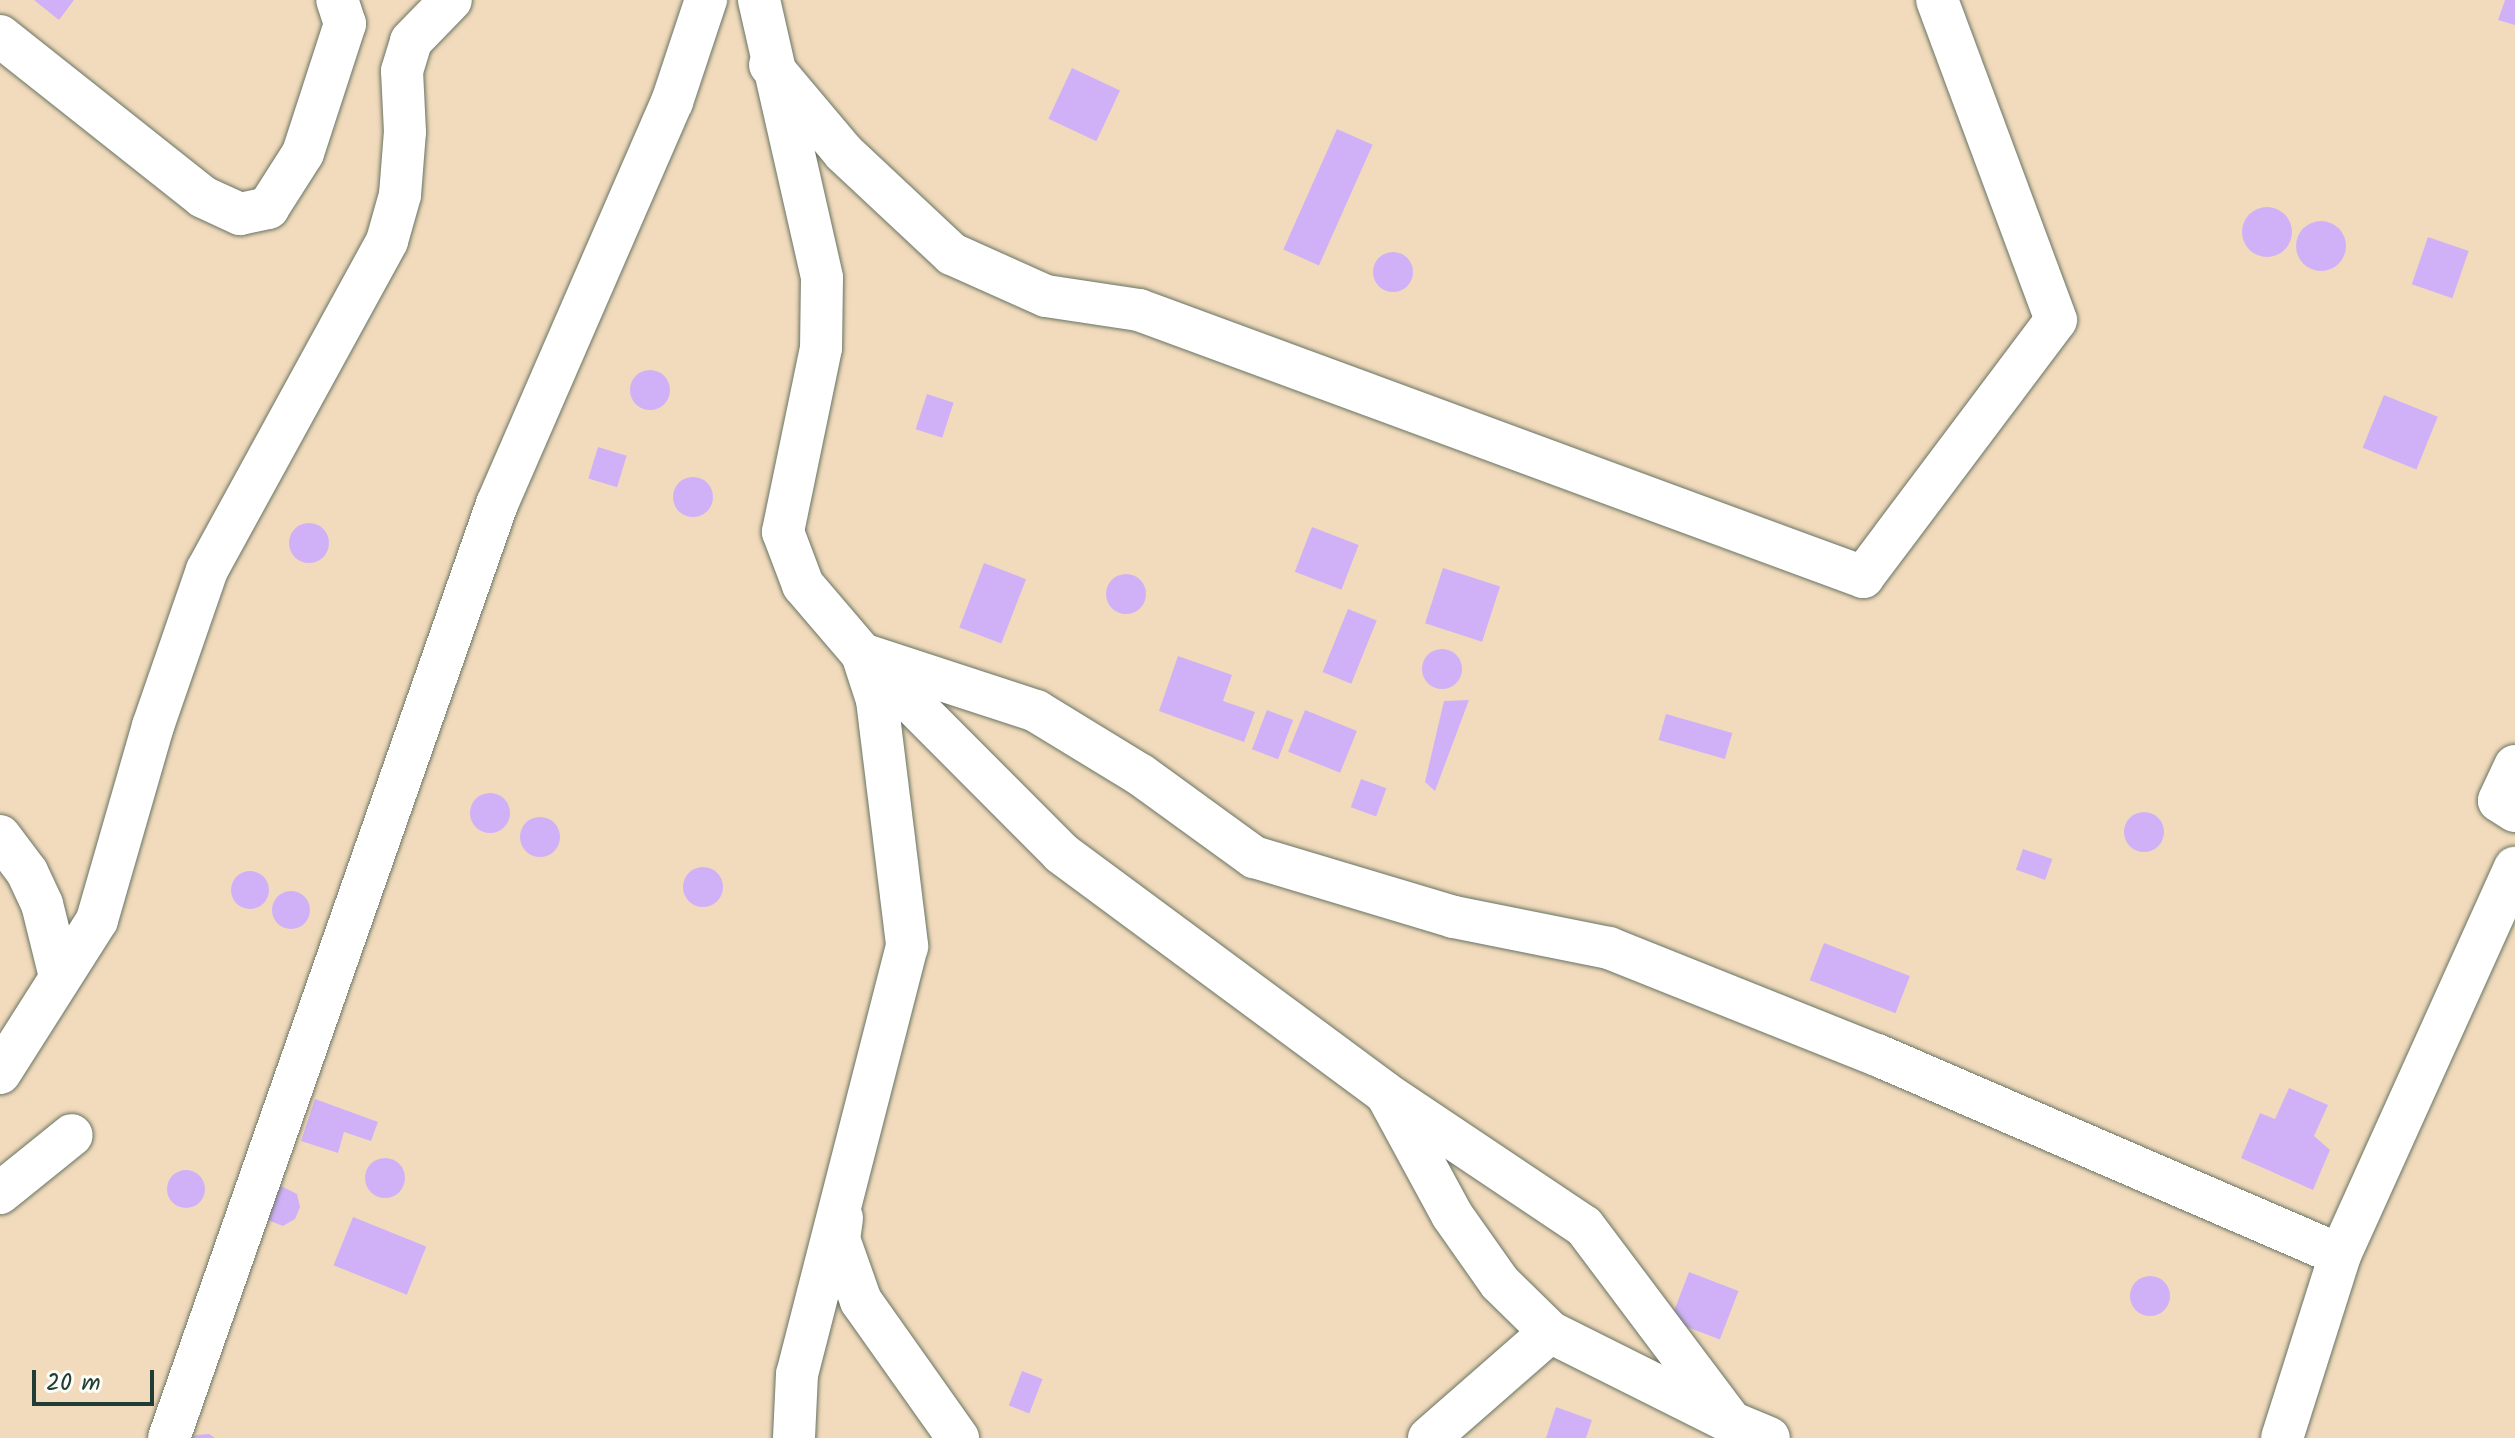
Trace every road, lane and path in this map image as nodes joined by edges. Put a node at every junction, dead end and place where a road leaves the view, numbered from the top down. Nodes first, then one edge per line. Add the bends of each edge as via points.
1 (337, 0) edge
2 (451, 0) edge
3 (706, 0) edge
4 (759, 0) edge
5 (1937, 0) edge
6 (0, 36) edge
7 (770, 65) junction
8 (862, 654) junction
9 (2515, 766) edge
10 (2515, 811) edge
11 (0, 836) edge
12 (2515, 868) edge
13 (60, 977) junction
14 (0, 1073) edge
15 (1385, 1093) junction
16 (72, 1135) dead end
17 (851, 1151) junction
18 (0, 1193) edge
19 (2340, 1255) junction
20 (1550, 1332) junction
21 (1731, 1422) junction
22 (169, 1438) edge
23 (794, 1438) edge
24 (958, 1438) edge
25 (1429, 1438) edge
26 (1769, 1438) edge
27 (2282, 1438) edge

1 - 6 street via 345,24 303,153 268,208 240,214 203,197
2 - 13 street via 411,41 402,71 400,195 387,241 207,570 153,726 97,920
3 - 22 street via 672,102 497,504
4 - 7 street
5 - 7 street via 2056,320 1863,577 1139,310 1046,296 952,254 844,153
7 - 8 street via 822,278 821,348 788,488 783,532 803,585
8 - 15 street via 1061,853
8 - 17 street via 877,700 907,946
8 - 19 street via 1036,711 1141,775 1254,857 1454,917 1609,948 1877,1055
9 - 10 street via 2499,801
11 - 13 street via 27,872 42,904
12 - 19 street
13 - 14 street
15 - 20 street via 1452,1215 1500,1283
15 - 21 street via 1584,1226
16 - 18 street
17 - 23 street via 797,1374
17 - 24 street via 839,1239 861,1301
19 - 27 street
20 - 21 street
20 - 25 street
21 - 26 street

